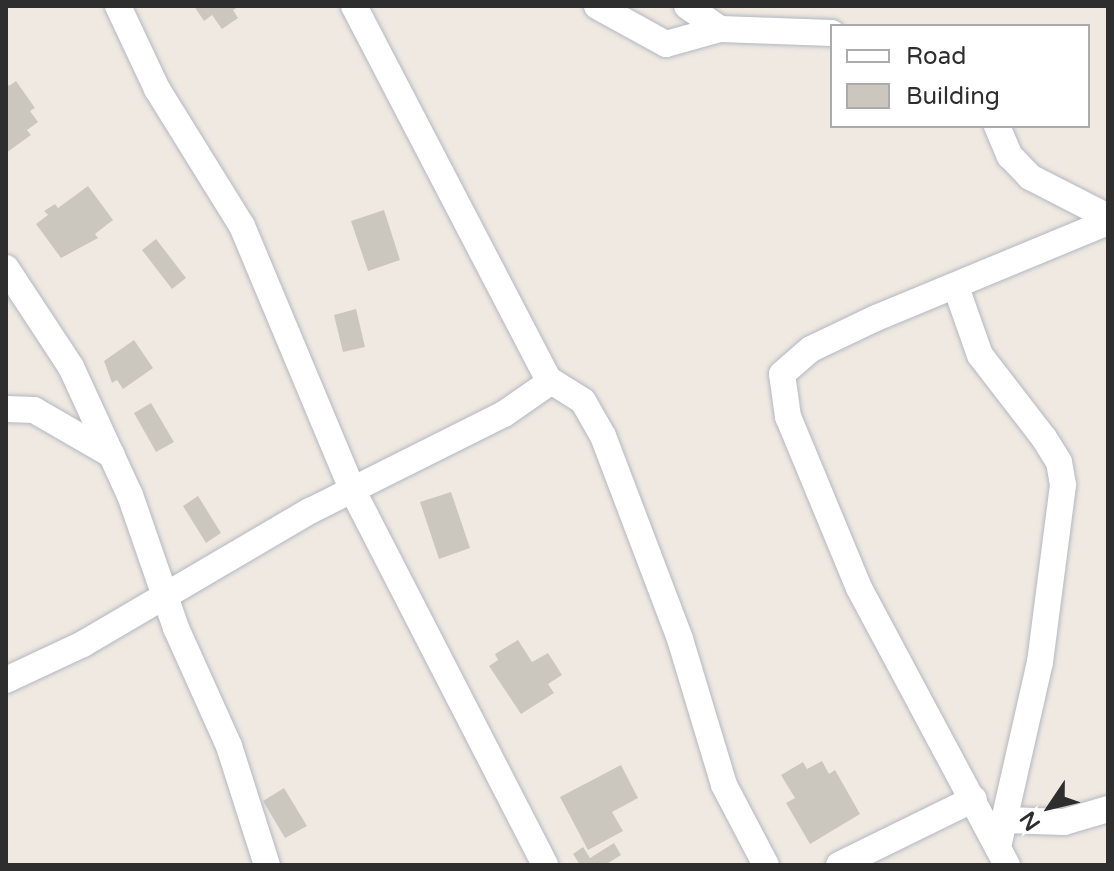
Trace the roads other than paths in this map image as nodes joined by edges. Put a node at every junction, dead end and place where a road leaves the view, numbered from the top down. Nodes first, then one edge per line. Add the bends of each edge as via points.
1 (118, 6) edge
2 (354, 6) edge
3 (597, 6) edge
4 (687, 6) edge
5 (720, 29) junction
6 (830, 33) edge
7 (998, 128) edge
8 (1108, 220) edge
9 (6, 268) edge
10 (956, 287) junction
11 (550, 382) junction
12 (6, 409) edge
13 (112, 455) junction
14 (353, 491) junction
15 (166, 598) junction
16 (6, 680) edge
17 (974, 799) junction
18 (1108, 809) edge
19 (1005, 820) junction
20 (1002, 856) edge
21 (267, 865) edge
22 (545, 865) edge
23 (766, 865) edge
24 (839, 865) edge

1 - 14 street via 157,89 242,226
2 - 11 street
3 - 5 street via 666,44
4 - 5 street
5 - 6 street
7 - 8 street via 1010,156 1030,177
8 - 10 street
9 - 13 street via 71,367
10 - 17 street via 811,349 786,368 781,384 788,417 859,588
10 - 19 street via 980,355 1044,438 1059,462 1063,485 1040,662
11 - 14 street via 504,414
11 - 23 street via 583,401 603,436 680,639 724,785
12 - 13 street via 34,410
13 - 15 street
14 - 15 street via 260,539
14 - 22 street
15 - 16 street
15 - 21 street via 229,746
17 - 20 street
17 - 24 street
18 - 19 street via 1064,822
19 - 20 street

